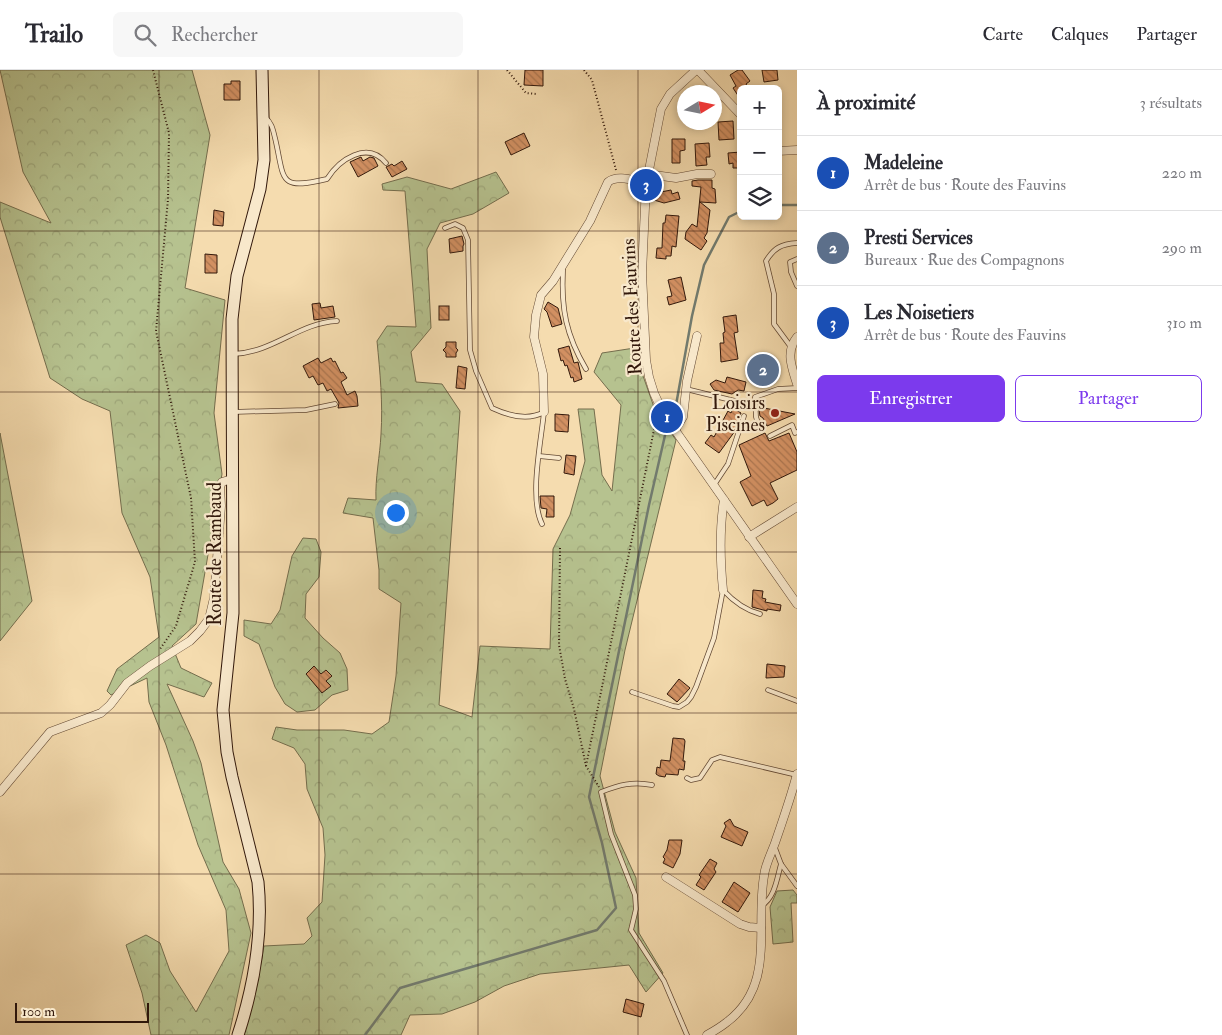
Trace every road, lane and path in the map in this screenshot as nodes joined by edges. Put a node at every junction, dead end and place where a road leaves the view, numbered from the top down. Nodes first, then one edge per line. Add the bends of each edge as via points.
1 (153, 70) edge
2 (262, 70) edge
3 (507, 70) edge
4 (584, 70) edge
5 (697, 70) edge
6 (536, 94) dead end
7 (737, 111) edge
8 (263, 116) junction
9 (797, 150) edge
10 (782, 152) edge
11 (386, 163) dead end
12 (647, 174) junction
13 (711, 174) dead end
14 (617, 178) junction
15 (646, 183) junction
16 (446, 228) dead end
17 (797, 243) edge
18 (797, 260) edge
19 (563, 265) junction
20 (797, 286) edge
21 (338, 321) dead end
22 (697, 336) dead end
23 (797, 337) edge
24 (791, 347) junction
25 (231, 354) junction
26 (586, 369) dead end
27 (797, 384) edge
28 (797, 388) edge
29 (686, 390) junction
30 (739, 402) dead end
31 (335, 404) dead end
32 (659, 404) junction
33 (231, 412) junction
34 (544, 412) junction
35 (744, 416) dead end
36 (759, 426) dead end
37 (675, 430) junction
38 (797, 432) edge
39 (770, 436) dead end
40 (539, 456) junction
41 (559, 458) dead end
42 (232, 479) junction
43 (714, 485) junction
44 (724, 500) junction
45 (797, 507) edge
46 (542, 524) dead end
47 (749, 537) junction
48 (560, 548) dead end
49 (723, 590) junction
50 (797, 604) edge
51 (760, 614) dead end
52 (160, 650) dead end
53 (768, 690) dead end
54 (632, 692) dead end
55 (797, 701) edge
56 (586, 766) junction
57 (797, 774) edge
58 (687, 778) dead end
59 (596, 782) dead end
60 (652, 785) dead end
61 (0, 792) edge
62 (774, 845) junction
63 (781, 864) junction
64 (666, 877) dead end
65 (797, 886) edge
66 (761, 906) junction
67 (761, 928) junction
68 (238, 1035) edge
69 (687, 1035) edge
70 (707, 1035) edge

1 - 52 path via 169,133 168,200 156,331 191,498 195,562 176,626
2 - 8 street, Route de Rambaud
3 - 6 path via 526,93
4 - 14 path via 592,80
5 - 7 street
5 - 12 street, Route des Fauvins via 670,94 660,109
8 - 11 lane via 271,124 281,169 284,178 290,182 307,183 327,178 333,169 357,152 381,157
8 - 25 street, Route de Rambaud via 264,160 234,296
9 - 10 street
12 - 13 street via 676,178
12 - 15 street, Route des Fauvins
14 - 15 street
14 - 19 street via 608,182 590,221
15 - 32 street, Route des Fauvins via 642,273 646,360
16 - 34 lane via 455,224 463,228 468,240 470,350 492,408 506,414 527,416
17 - 24 lane via 772,250 766,261 774,294 774,324
18 - 20 lane via 790,262
19 - 26 lane via 562,298 569,334
19 - 34 street via 541,295 536,315 534,337 544,374
21 - 25 lane via 307,327 256,351
22 - 29 street
23 - 24 street
24 - 27 street via 790,361
25 - 33 street, Route de Rambaud
28 - 36 lane via 778,389 754,397
29 - 30 lane
29 - 37 street via 683,417
31 - 33 lane via 306,410
32 - 37 street, Route des Fauvins
32 - 56 path
33 - 42 street, Route de Rambaud
34 - 40 lane
35 - 43 lane via 728,464
37 - 43 street, Route des Fauvins
38 - 39 lane via 792,425
40 - 41 lane
40 - 46 lane via 536,506
42 - 61 street via 222,482 220,487 214,598 209,618 200,631 127,683 102,713 50,732
42 - 68 street, Route de Rambaud via 233,613 223,710 232,777 260,902 257,952 247,1008
43 - 44 street, Route des Fauvins
44 - 47 street, Route des Fauvins
44 - 49 street via 719,553
45 - 47 street
47 - 50 street, Route des Fauvins
48 - 56 path via 559,645
49 - 51 lane via 734,602
49 - 54 lane via 714,638 692,697 679,707
53 - 55 lane
56 - 59 path
57 - 58 lane via 720,757 712,760 700,778
57 - 62 street
60 - 69 lane via 624,784 601,792 612,834 635,895 636,909 631,930 664,981
62 - 63 lane
62 - 66 street via 764,875
63 - 65 lane
63 - 66 lane via 771,896
64 - 67 street via 740,924
66 - 67 street
67 - 70 street via 761,962 748,999 727,1022

